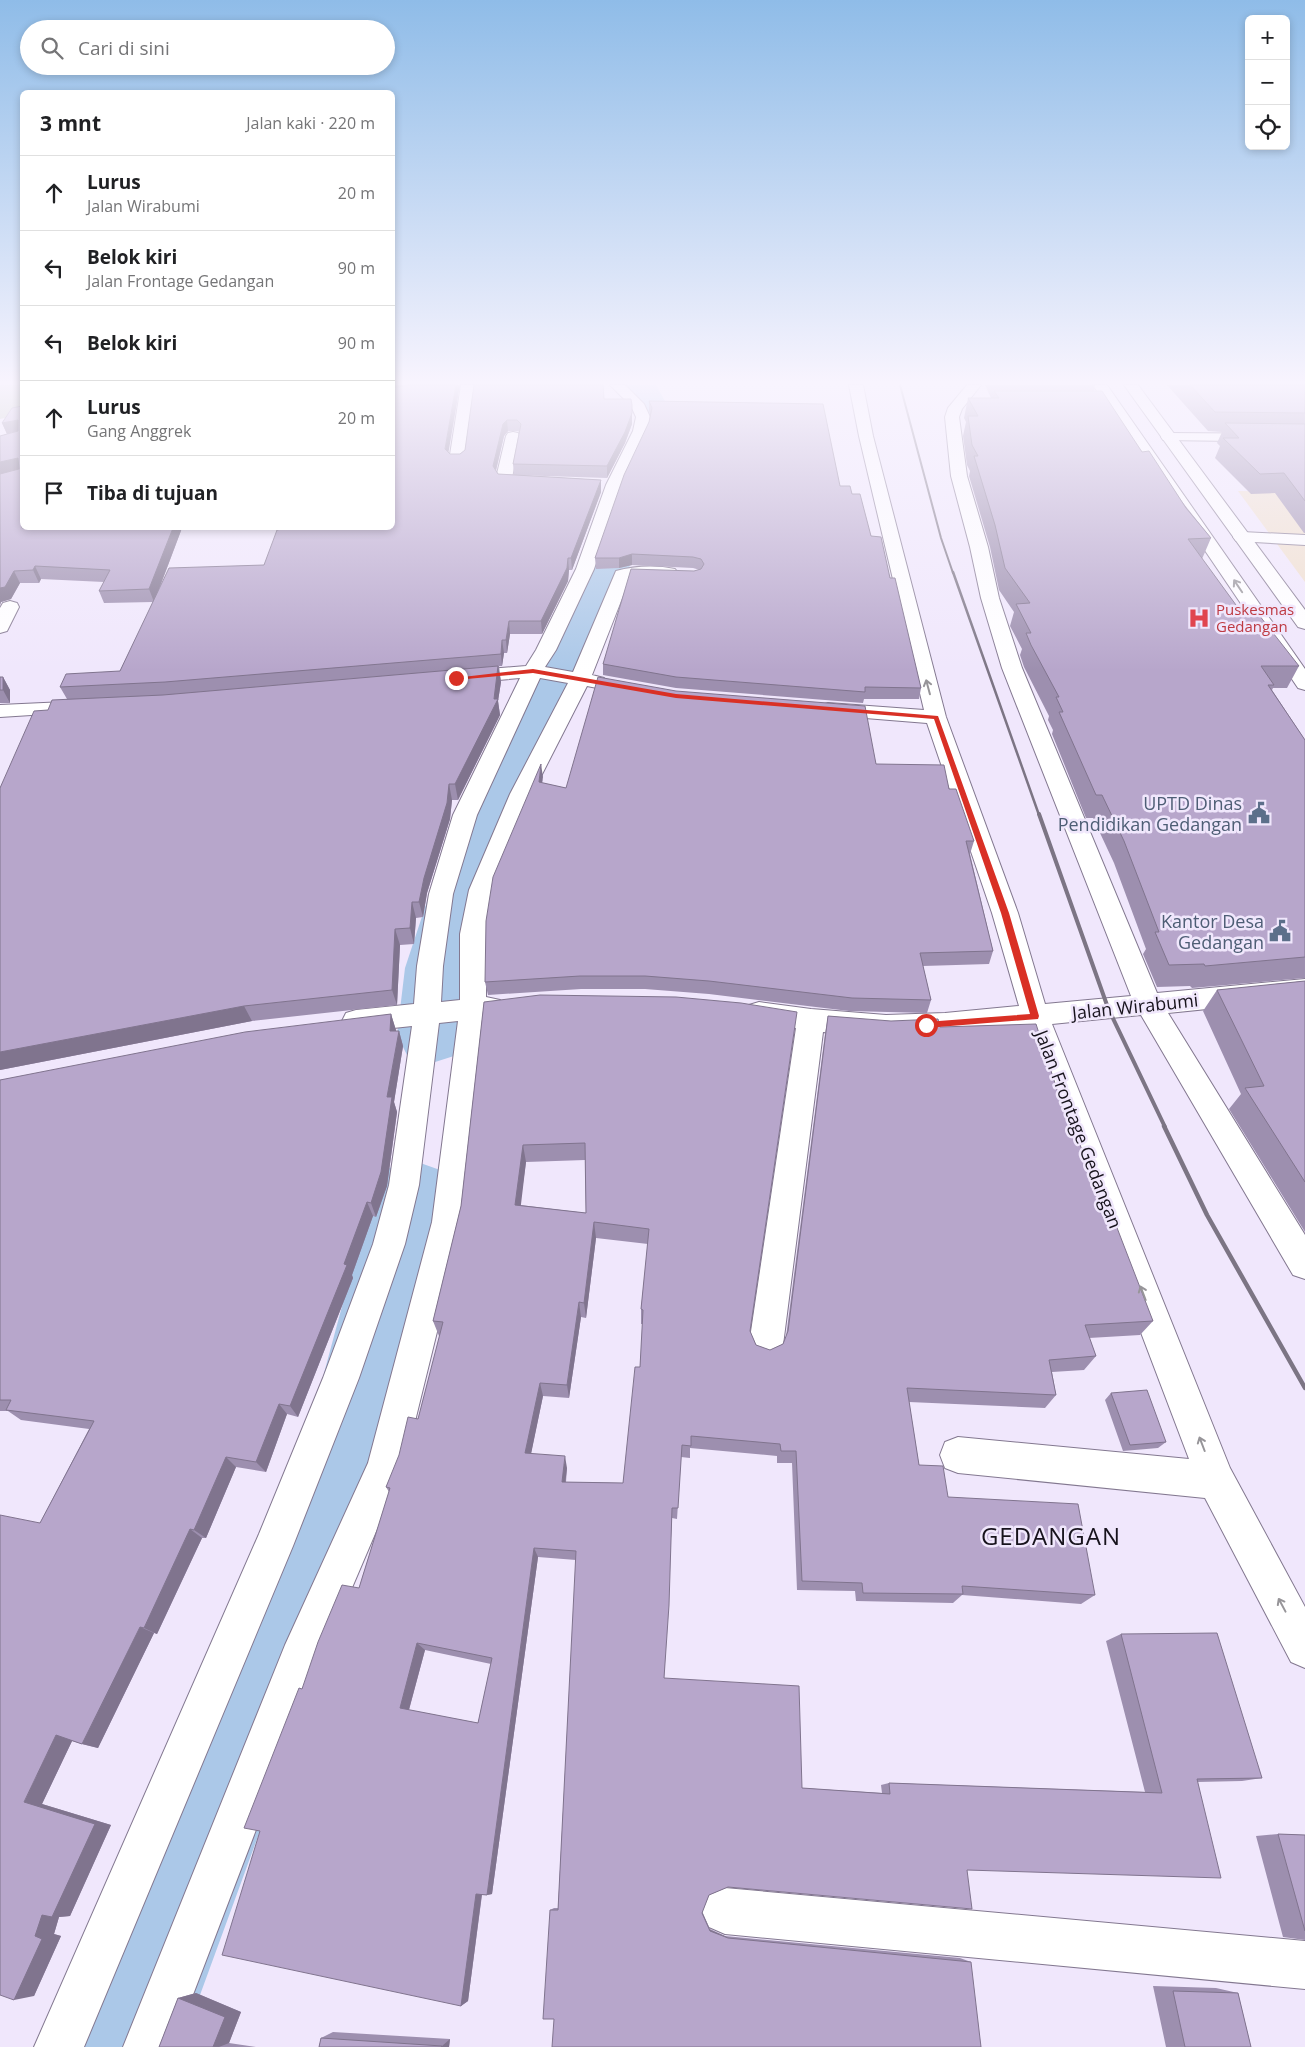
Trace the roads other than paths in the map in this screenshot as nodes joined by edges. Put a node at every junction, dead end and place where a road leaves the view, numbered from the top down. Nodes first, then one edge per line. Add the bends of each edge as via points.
1 (506, 481) edge
2 (609, 481) edge
3 (877, 481) edge
4 (960, 481) edge
5 (1166, 481) edge
6 (1200, 481) edge
7 (552, 484) edge
8 (1242, 537) junction
9 (1305, 540) edge
10 (684, 574) edge
11 (10, 607) dead end
12 (1305, 624) edge
13 (0, 627) edge
14 (536, 672) junction
15 (573, 678) junction
16 (445, 679) edge
17 (1305, 684) edge
18 (615, 685) edge
19 (110, 706) edge
20 (810, 707) edge
21 (0, 710) edge
22 (936, 717) junction
23 (1305, 989) edge
24 (513, 1004) edge
25 (1148, 1004) junction
26 (738, 1009) edge
27 (446, 1011) junction
28 (1035, 1016) junction
29 (810, 1020) junction
30 (330, 1024) edge
31 (1305, 1264) edge
32 (766, 1345) dead end
33 (958, 1455) dead end
34 (1216, 1480) junction
35 (1305, 1648) edge
36 (725, 1911) dead end
37 (1305, 1965) edge
38 (59, 2047) edge
39 (148, 2047) edge

1 - 7 main road
2 - 14 main road via 585,569
22 -> 3 main road, Jalan Frontage Gedangan
4 - 25 main road via 990,598 1012,668
17 -> 5 main road
6 - 8 main road
8 - 9 main road
8 - 12 main road
10 - 15 main road via 632,572 622,575
11 - 13 main road
14 - 15 main road
14 - 16 main road
14 - 27 main road via 465,815 450,858 430,966
15 - 18 main road
15 - 27 main road via 481,890 473,934
19 - 21 main road
20 - 22 main road
22 - 28 main road, Jalan Frontage Gedangan via 1005,913
23 - 25 main road, Jalan Wirabumi
24 - 27 main road
25 - 28 main road, Jalan Wirabumi
25 - 31 main road
26 - 29 main road, Jalan Wirabumi
27 - 30 main road
27 - 38 main road via 390,1244 341,1378 274,1546
27 - 39 main road via 448,1222 386,1466 300,1660
28 - 29 main road, Jalan Wirabumi via 886,1026
34 -> 28 main road, Jalan Frontage Gedangan
29 - 32 main road
33 - 34 main road
35 -> 34 main road, Jalan Frontage Gedangan
36 - 37 main road

